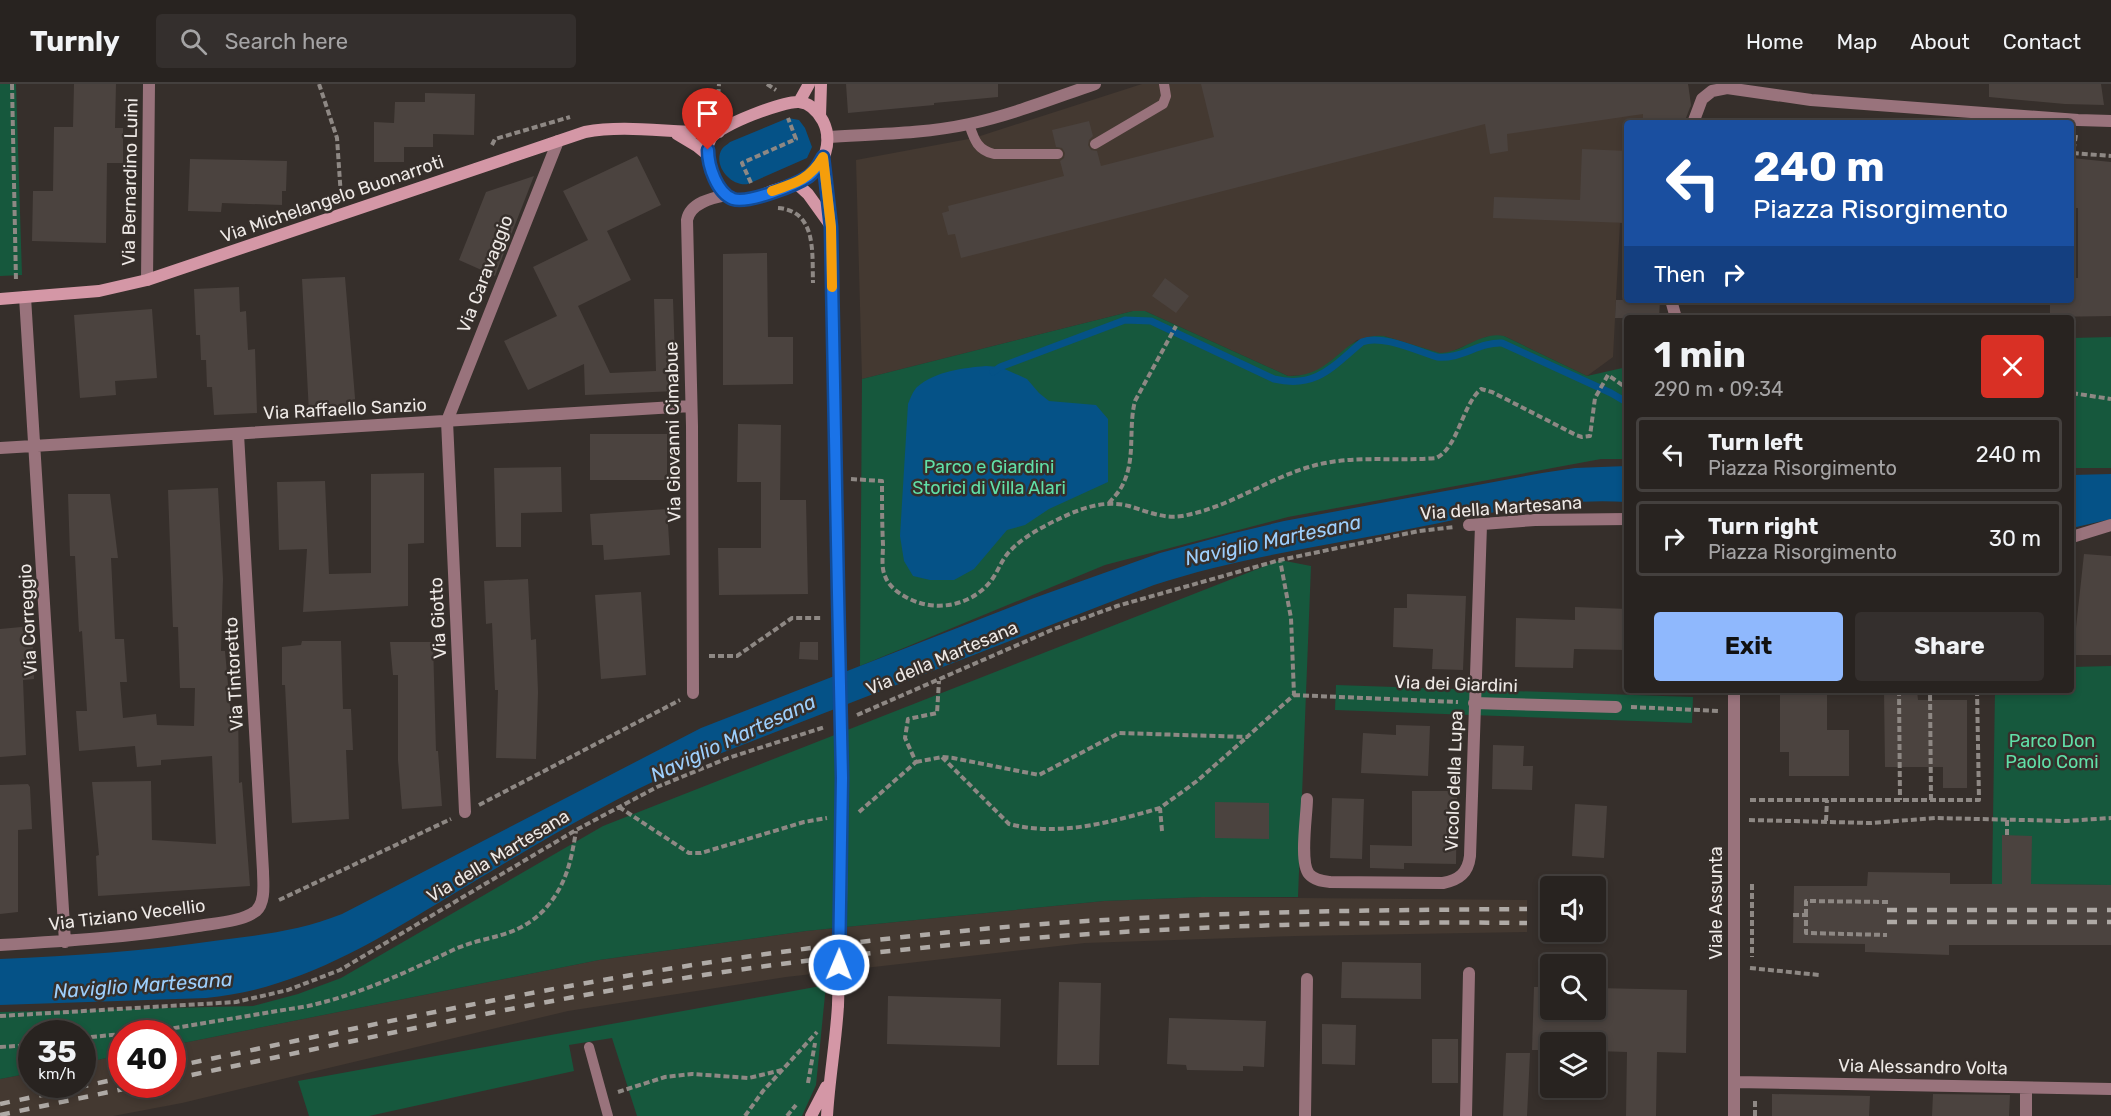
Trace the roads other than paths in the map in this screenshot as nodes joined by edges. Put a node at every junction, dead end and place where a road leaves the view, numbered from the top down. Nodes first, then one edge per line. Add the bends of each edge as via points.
1 (149, 84) edge
2 (808, 84) edge
3 (821, 84) edge
4 (1095, 84) edge
5 (1164, 84) edge
6 (1715, 87) edge
7 (799, 102) junction
8 (819, 116) junction
9 (1694, 120) edge
10 (2111, 121) edge
11 (969, 124) junction
12 (673, 132) junction
13 (718, 132) junction
14 (827, 137) junction
15 (558, 141) junction
16 (1095, 144) dead end
17 (1058, 154) dead end
18 (708, 155) junction
19 (823, 157) junction
20 (796, 183) junction
21 (726, 195) junction
22 (831, 227) junction
23 (147, 280) junction
24 (25, 297) junction
25 (0, 299) edge
26 (691, 406) junction
27 (447, 421) junction
28 (238, 434) junction
29 (35, 446) junction
30 (0, 448) edge
31 (1624, 519) edge
32 (1475, 525) joint
33 (2111, 525) edge
34 (2074, 536) edge
35 (693, 693) dead end
36 (1734, 693) edge
37 (1474, 703) junction
38 (1616, 707) dead end
39 (1307, 799) dead end
40 (465, 812) dead end
41 (256, 910) joint
42 (65, 942) junction
43 (0, 945) edge
44 (1469, 973) dead end
45 (1307, 979) dead end
46 (589, 1047) dead end
47 (829, 1081) junction
48 (1734, 1082) junction
49 (2026, 1088) junction
50 (2111, 1089) edge
51 (608, 1116) edge
52 (811, 1116) edge
53 (827, 1116) edge
54 (1305, 1116) edge
55 (1466, 1116) edge
56 (1734, 1116) edge
57 (2026, 1116) edge

1 - 23 street, Via Bernardino Luini
2 - 7 street
3 - 8 street
4 - 11 street
5 - 16 lane via 1163,104
6 - 9 street via 1702,99
6 - 10 street via 1950,112
7 - 8 street
7 - 13 street via 782,103
8 - 14 street
11 - 14 street
11 - 17 lane via 978,146 988,153
12 - 13 street, Via Michelangelo Buonarroti
12 - 15 street, Via Michelangelo Buonarroti via 602,129
12 - 18 street, Via Michelangelo Buonarroti
13 - 18 street via 710,141
14 - 19 street
15 - 23 street, Via Michelangelo Buonarroti
15 - 27 street, Via Caravaggio
18 - 21 street
19 - 20 street via 814,172
19 - 22 street
20 - 21 street via 757,197 736,200
20 - 22 street
21 - 26 street, Via Giovanni Cimabue via 708,200 688,214
22 - 47 street, bridge via 842,818 836,1046
23 - 24 street, Via Michelangelo Buonarroti via 99,291
24 - 25 street, Via Michelangelo Buonarroti
24 - 29 street, Via Correggio
26 - 27 street, Via Raffaello Sanzio
26 - 35 street, Via Giovanni Cimabue
27 - 28 street, Via Raffaello Sanzio
27 - 40 street, Via Giotto
28 - 29 street, Via Raffaello Sanzio
28 - 41 street, Via Tintoretto via 263,871 261,903
29 - 30 street, Via Raffaello Sanzio
29 - 42 street, Via Correggio
31 - 32 street, Via della Martesana
32 - 37 street, Vicolo della Lupa
33 - 34 street
36 - 48 street, Viale Assunta
37 - 38 street, Via dei Giardini
37 - 39 street, Vicolo della Lupa via 1470,856 1460,877 1436,883 1330,882 1315,878 1304,863
41 - 42 street, Via Tiziano Vecellio via 213,924
42 - 43 street, Via Tiziano Vecellio
44 - 55 street
45 - 54 street
46 - 51 lane
47 - 52 street
47 - 53 street
48 - 49 street, Via Alessandro Volta
48 - 56 street, Viale Assunta
49 - 50 street, Via Alessandro Volta
49 - 57 street

